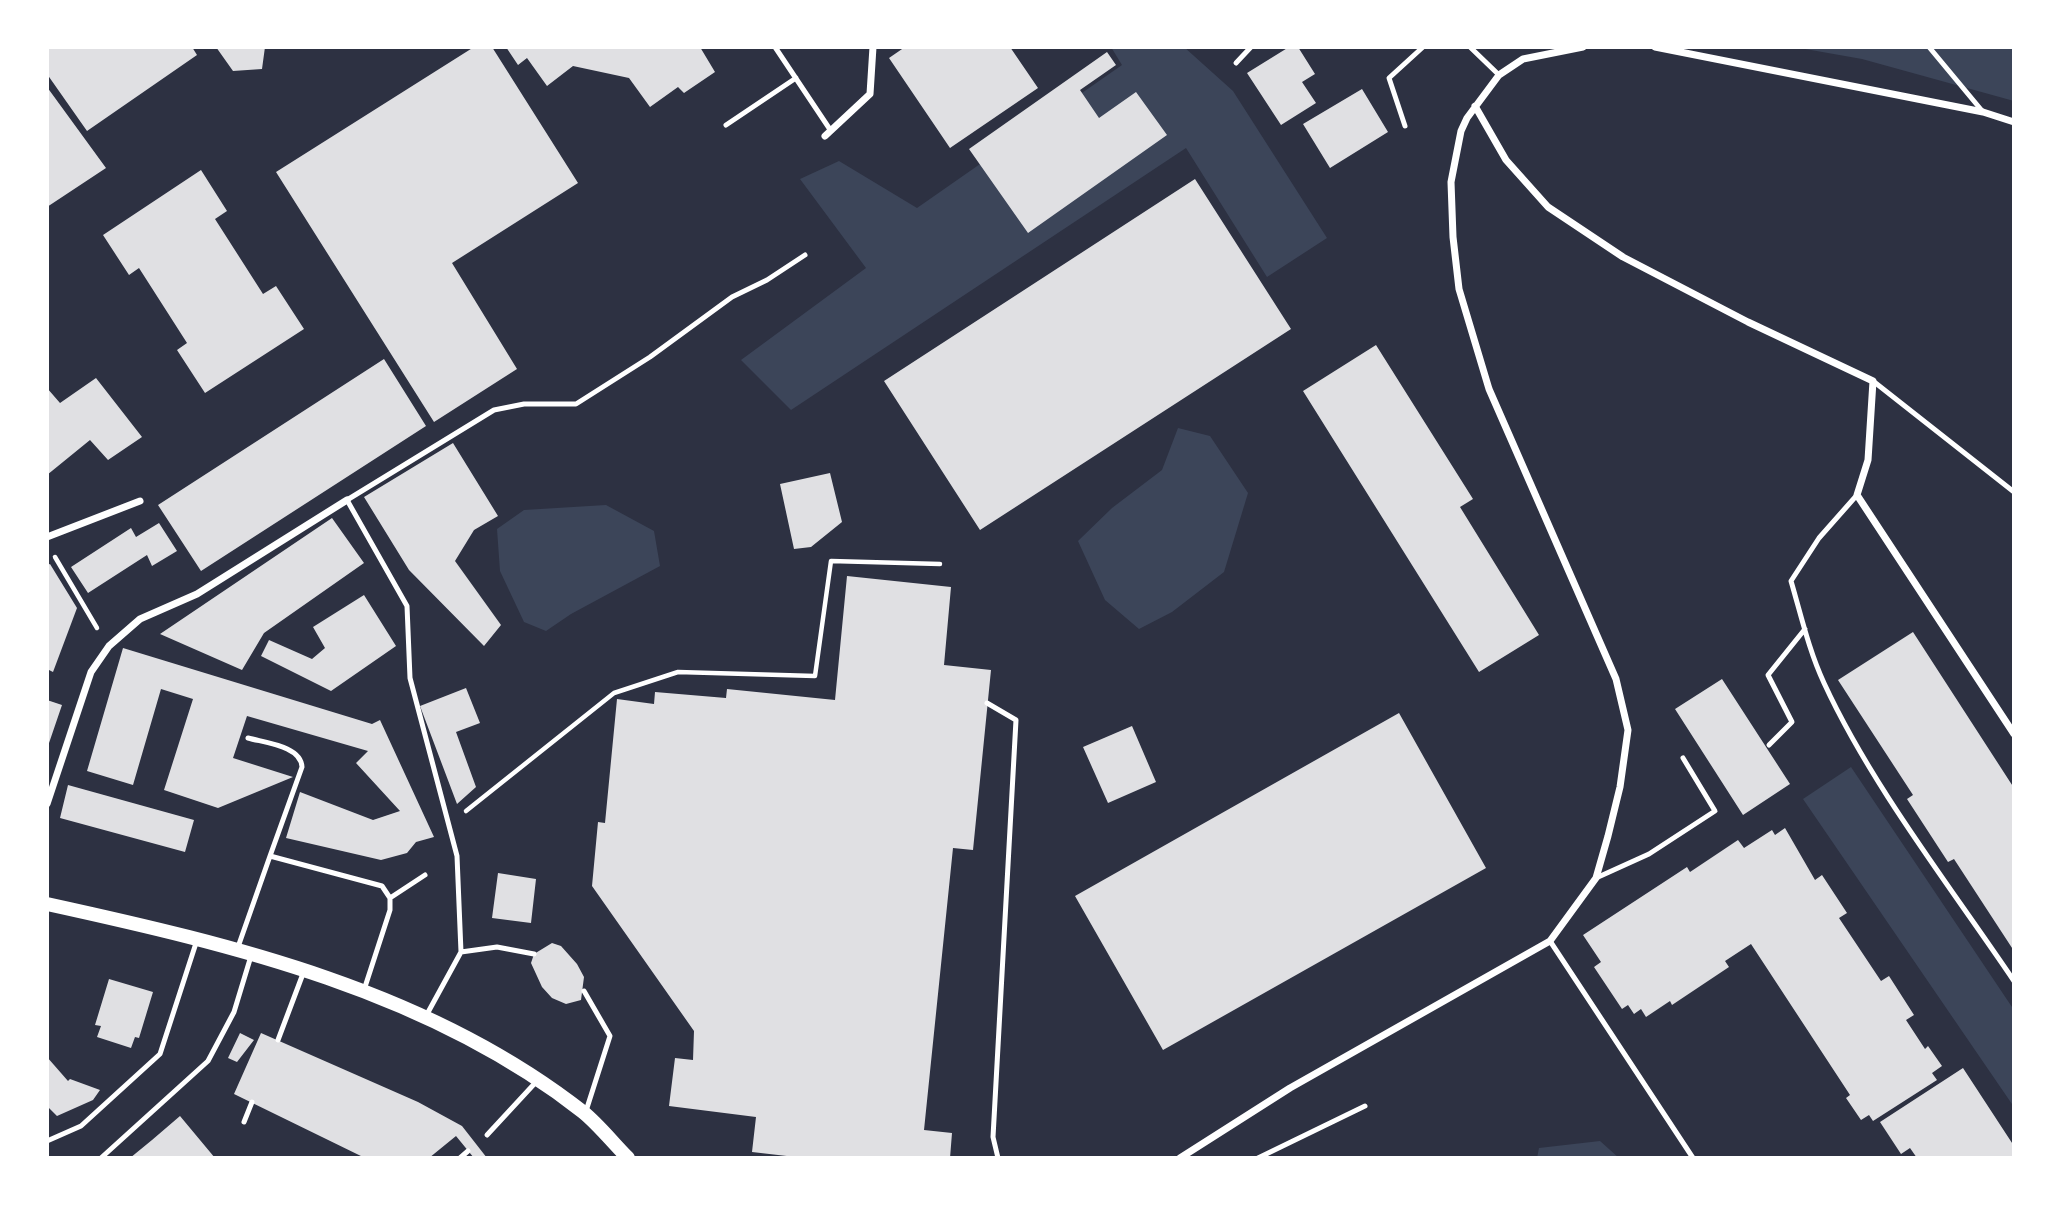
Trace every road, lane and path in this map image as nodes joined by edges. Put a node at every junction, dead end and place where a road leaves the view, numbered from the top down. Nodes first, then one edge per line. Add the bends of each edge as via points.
1 (775, 47) edge
2 (873, 47) edge
3 (1251, 47) edge
4 (1423, 47) edge
5 (1469, 47) edge
6 (1583, 47) edge
7 (1655, 47) edge
8 (1929, 47) edge
9 (1236, 63) dead end
10 (1499, 75) junction
11 (796, 78) junction
12 (1475, 106) junction
13 (1983, 112) junction
14 (2014, 122) edge
15 (726, 125) dead end
16 (1405, 126) dead end
17 (828, 133) joint
18 (805, 255) dead end
19 (1873, 381) junction
20 (2014, 492) edge
21 (1857, 495) junction
22 (347, 500) junction
23 (140, 501) dead end
24 (47, 537) edge
25 (47, 545) edge
26 (940, 564) dead end
27 (1805, 629) junction
28 (109, 646) junction
29 (987, 703) dead end
30 (2014, 734) edge
31 (248, 738) dead end
32 (1769, 745) dead end
33 (1683, 758) dead end
34 (47, 804) edge
35 (447, 821) junction
36 (270, 856) junction
37 (425, 875) dead end
38 (1596, 878) junction
39 (390, 898) junction
40 (47, 904) edge
41 (198, 937) junction
42 (1550, 941) junction
43 (237, 949) junction
44 (461, 952) junction
45 (252, 953) junction
46 (534, 954) dead end
47 (304, 971) junction
48 (2014, 981) edge
49 (584, 990) dead end
50 (363, 992) junction
51 (426, 1016) junction
52 (278, 1040) dead end
53 (538, 1079) junction
54 (252, 1102) dead end
55 (1365, 1106) dead end
56 (585, 1114) junction
57 (244, 1122) dead end
58 (486, 1135) dead end
59 (47, 1141) edge
60 (468, 1151) dead end
61 (100, 1158) edge
62 (460, 1158) edge
63 (628, 1158) edge
64 (998, 1158) edge
65 (1180, 1158) edge
66 (1258, 1158) edge
67 (1693, 1158) edge

1 - 11 lane
2 - 17 street via 870,94
3 - 9 lane
4 - 16 lane via 1389,78
5 - 10 lane
6 - 10 street via 1523,59
7 - 13 street
8 - 13 lane
10 - 12 street
11 - 15 lane
11 - 17 lane
12 - 19 street via 1506,160 1548,207 1623,257
12 - 38 street via 1461,131 1451,182 1459,289 1489,389 1616,679 1628,730 1620,787
13 - 14 street
18 - 22 lane via 733,296 576,404 524,404 494,410
19 - 20 lane
19 - 21 street via 1868,460
21 - 27 lane via 1819,538 1791,581
21 - 30 street
22 - 28 street via 197,594 140,619
22 - 35 lane via 407,606 410,678
23 - 24 street
25 - 28 path
26 - 35 path via 831,561 815,676 678,672 614,693 486,797
27 - 32 lane via 1768,675 1792,722
27 - 48 lane via 1823,681 1854,743
28 - 34 street via 90,672
29 - 64 lane via 1016,720 993,1137
31 - 36 lane via 296,752 302,759
33 - 38 lane via 1715,811 1650,854
35 - 44 lane via 457,856
36 - 39 lane via 382,886
36 - 43 lane
37 - 39 lane
38 - 42 street
39 - 50 lane
40 - 41 main road
41 - 43 main road
41 - 59 lane via 160,1054 80,1126
42 - 65 street via 1290,1088
42 - 67 lane
43 - 45 main road
44 - 46 lane via 497,947
44 - 51 lane
45 - 47 main road
45 - 61 lane via 234,1012 208,1060
47 - 50 main road
47 - 52 lane
49 - 56 lane via 610,1036
50 - 51 main road
51 - 53 main road
53 - 56 main road
53 - 58 lane
54 - 57 lane
55 - 66 lane
56 - 63 main road
60 - 62 lane

